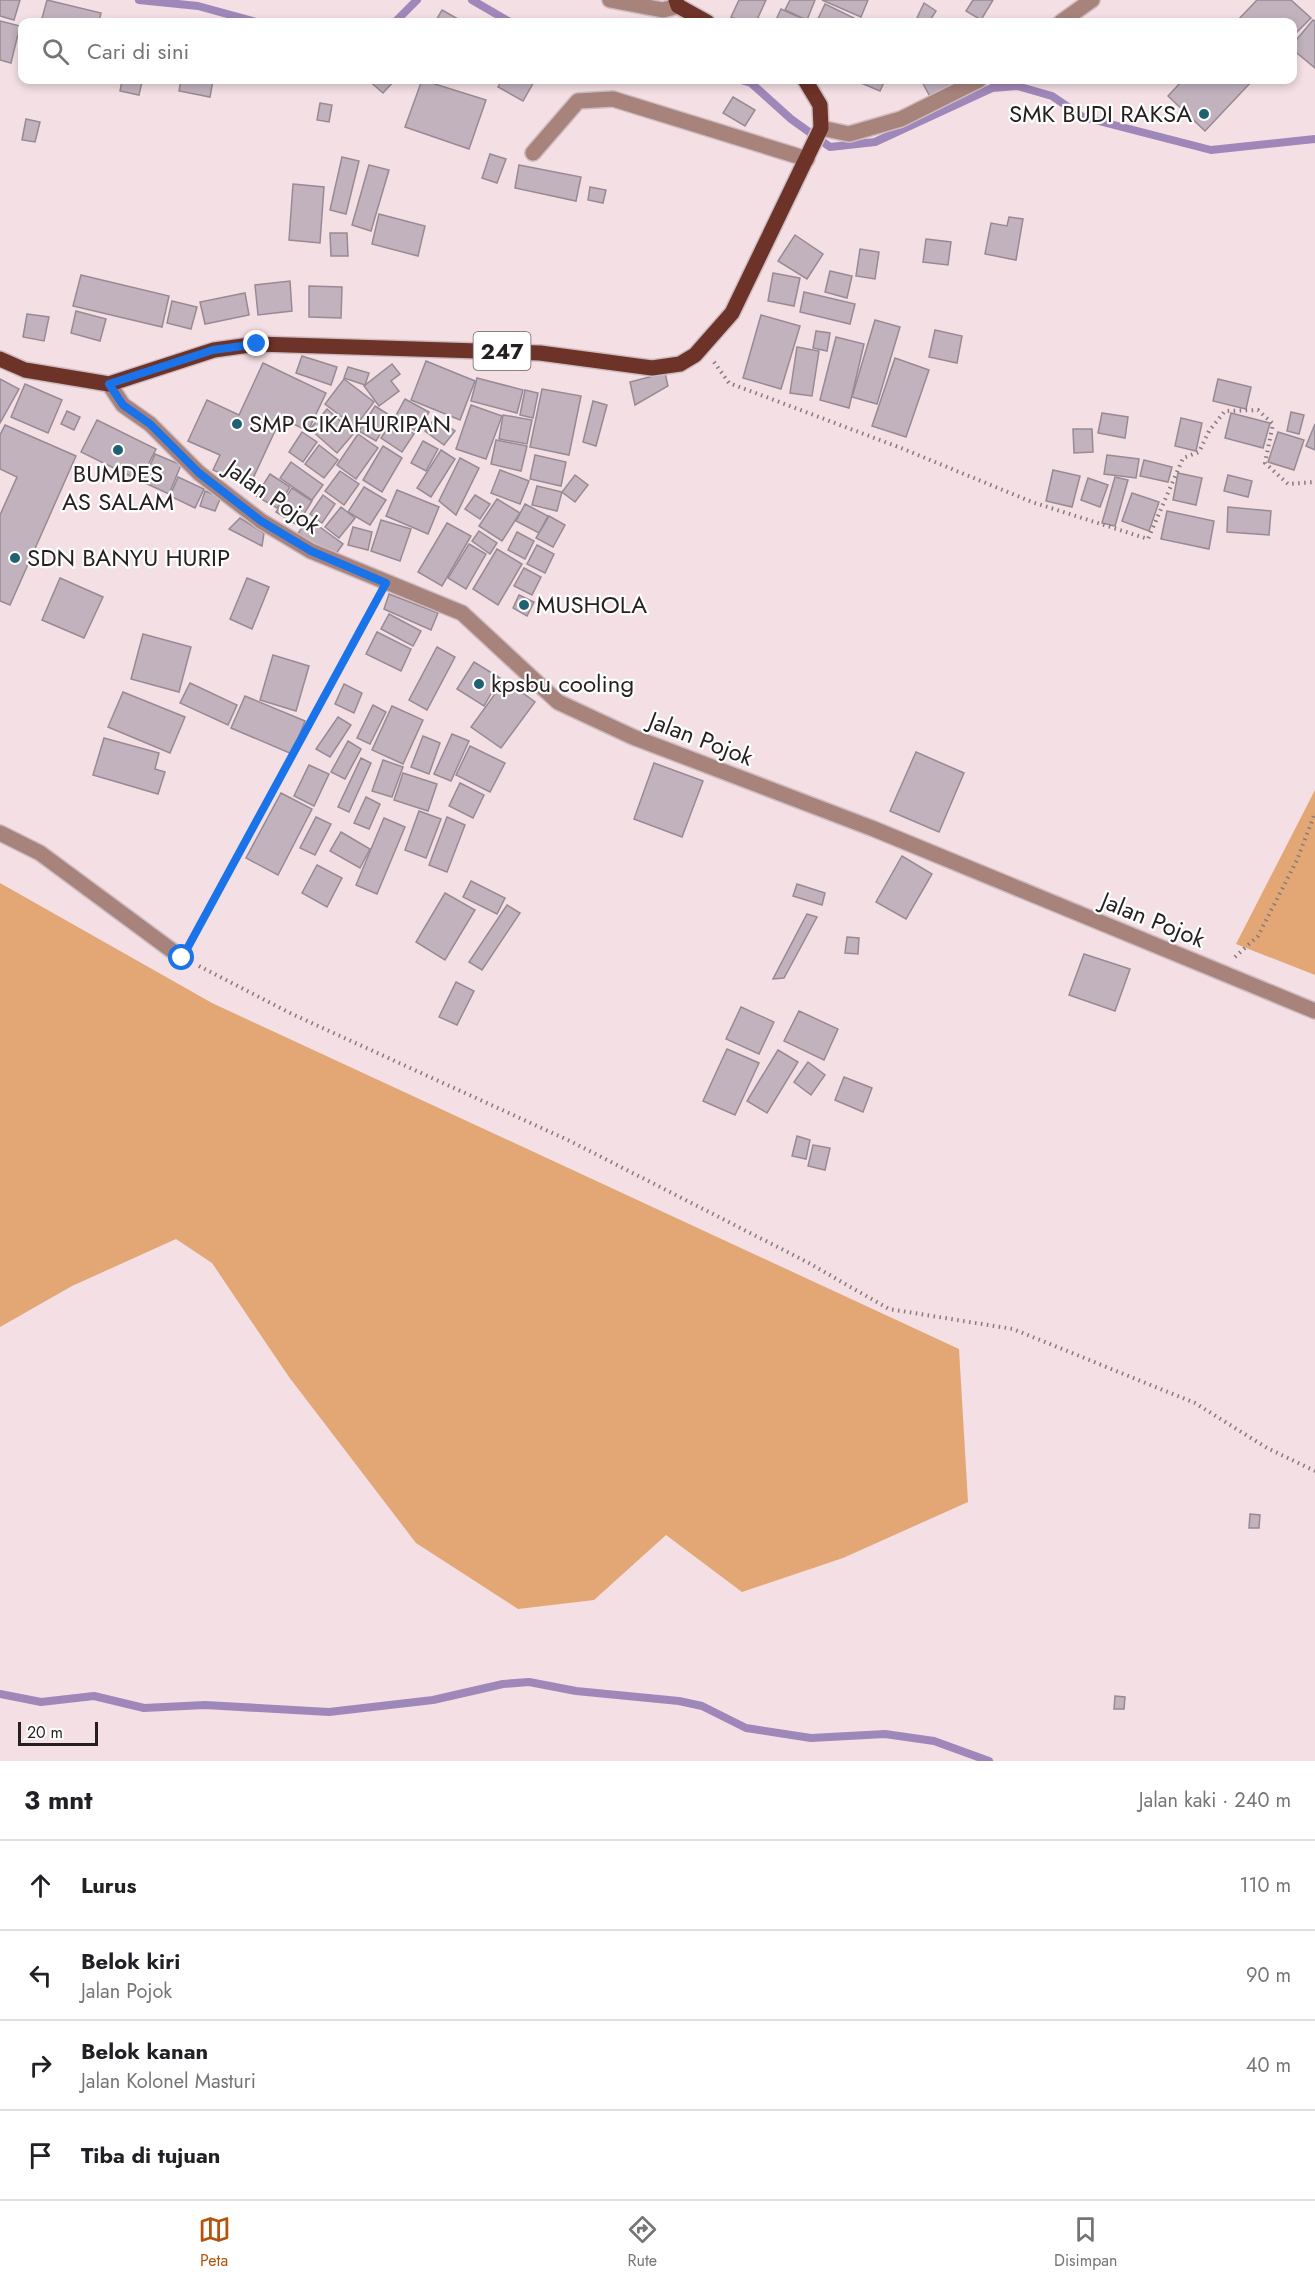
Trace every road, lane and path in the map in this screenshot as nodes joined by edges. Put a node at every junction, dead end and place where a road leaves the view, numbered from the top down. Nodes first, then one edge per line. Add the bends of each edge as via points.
1 (610, 0) edge
2 (1092, 0) edge
3 (677, 3) edge
4 (701, 18) edge
5 (1067, 18) edge
6 (807, 84) edge
7 (971, 84) edge
8 (821, 128) junction
9 (533, 153) dead end
10 (807, 159) junction
11 (695, 355) junction
12 (0, 358) edge
13 (109, 384) junction
14 (1315, 482) edge
15 (386, 583) junction
16 (1315, 813) edge
17 (0, 833) edge
18 (182, 958) junction
19 (1219, 971) junction
20 (1315, 1011) edge
21 (1315, 1471) edge

1 - 3 street via 663,10
2 - 5 street
3 - 4 main road
6 - 8 main road via 820,105
7 - 8 street via 901,119 849,134
8 - 10 main road, 247
9 - 10 street via 578,101 614,99
10 - 11 main road, 247 via 732,313
11 - 13 main road, 247 via 680,364 652,368 540,353 257,344 213,350
11 - 14 path via 712,358 729,383 1032,502 1148,539 1183,458 1199,452 1225,411 1258,410 1273,424 1265,463 1287,484
12 - 13 main road, 247 via 25,370
13 - 15 street, Jalan Pojok via 123,405 150,424 199,473 261,521 311,551
15 - 18 path
15 - 19 street, Jalan Pojok via 462,613 491,637 540,689 595,720
16 - 19 path via 1297,860 1258,936
17 - 18 street via 40,853
18 - 21 path via 292,1014 570,1141 807,1262 890,1309 1012,1329 1195,1403 1267,1448
19 - 20 street, Jalan Pojok

